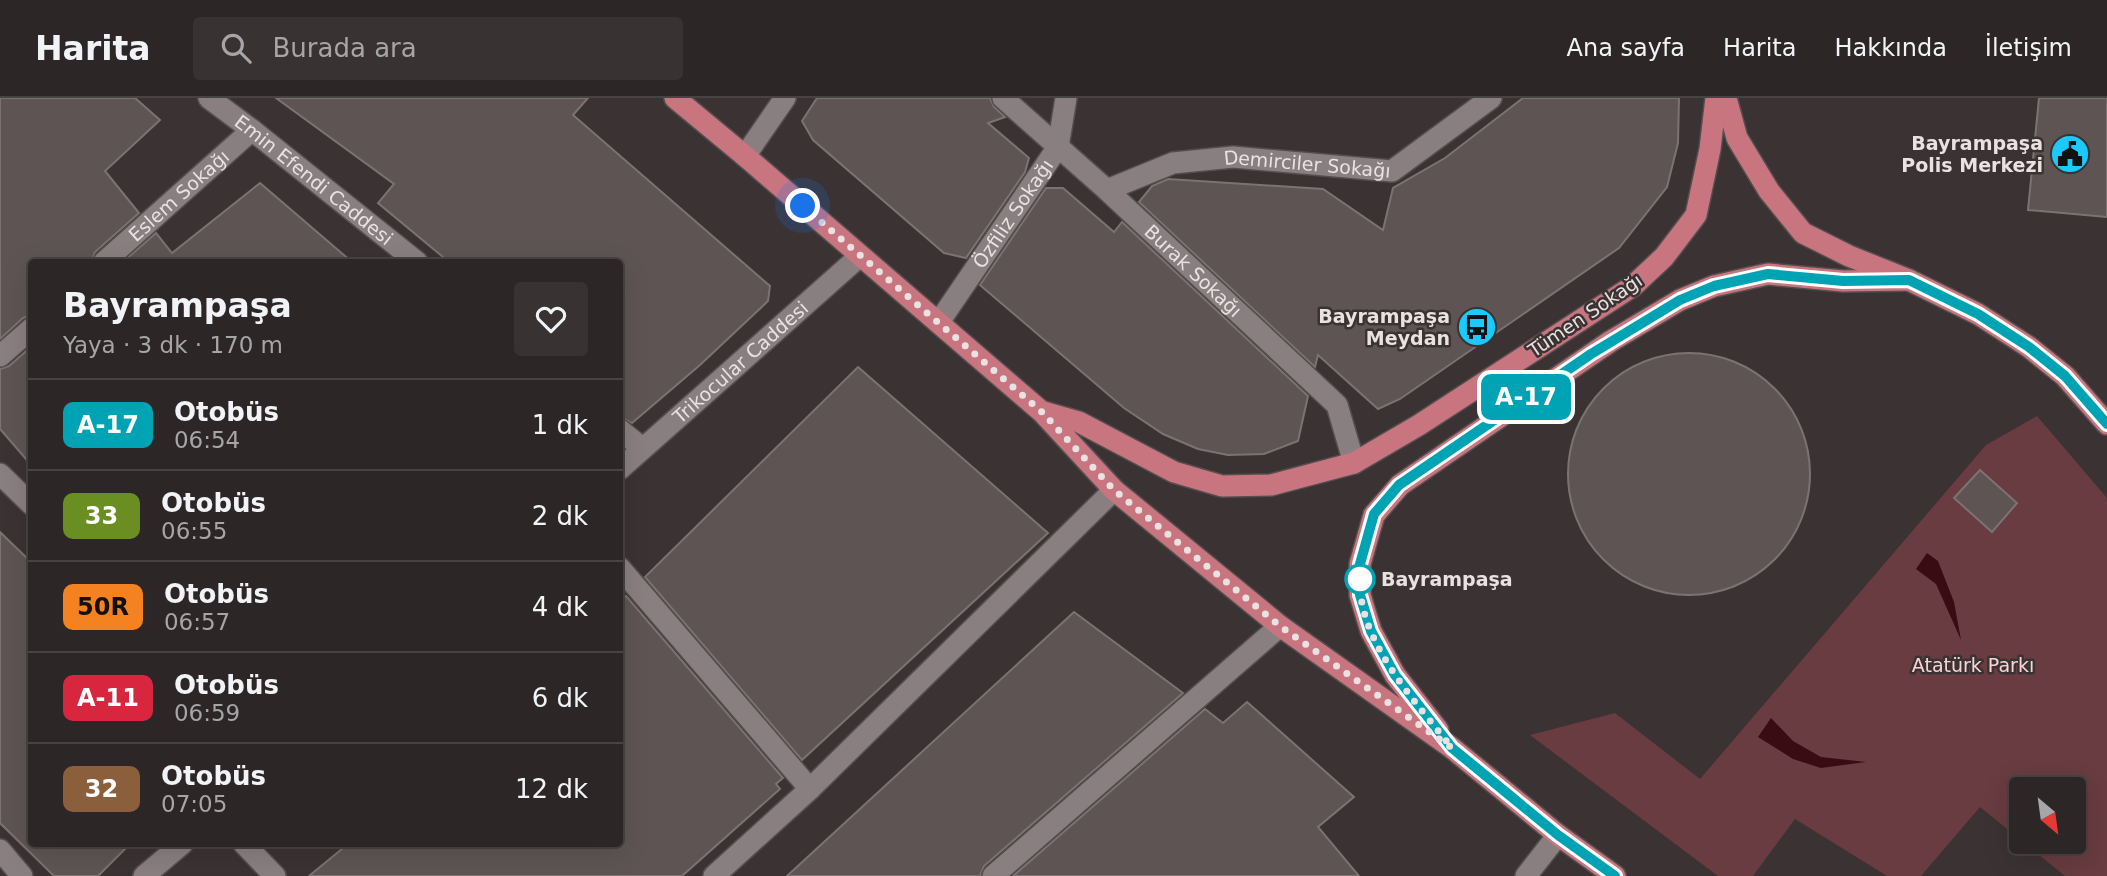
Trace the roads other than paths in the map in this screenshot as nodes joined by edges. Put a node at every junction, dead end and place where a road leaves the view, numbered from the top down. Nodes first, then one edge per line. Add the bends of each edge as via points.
1 (209, 98) edge
2 (675, 98) edge
3 (785, 98) edge
4 (1003, 98) edge
5 (1066, 98) edge
6 (1491, 98) edge
7 (1716, 98) edge
8 (1726, 98) edge
9 (252, 130) junction
10 (1058, 147) junction
11 (745, 156) junction
12 (1107, 190) junction
13 (860, 256) junction
14 (107, 259) edge
15 (413, 259) edge
16 (1909, 280) junction
17 (939, 322) junction
18 (28, 332) edge
19 (0, 356) edge
20 (1042, 412) junction
21 (2105, 419) edge
22 (623, 432) edge
23 (642, 448) junction
24 (1354, 463) junction
25 (623, 466) edge
26 (0, 474) edge
27 (1114, 490) junction
28 (28, 501) edge
29 (623, 571) edge
30 (1280, 626) junction
31 (1452, 748) junction
32 (810, 789) junction
33 (1558, 835) junction
34 (178, 847) edge
35 (247, 847) edge
36 (0, 850) edge
37 (22, 876) edge
38 (144, 876) edge
39 (275, 876) edge
40 (714, 876) edge
41 (993, 876) edge
42 (1526, 876) edge
43 (1615, 876) edge

1 - 9 street, Emin Efendi Caddesi
2 - 11 main road
3 - 11 street
4 - 10 street, Burak Sokağı
5 - 10 street, Özfiliz Sokağı
6 - 12 street, Demirciler Sokağı via 1392,171 1233,158 1173,163
7 - 24 main road, Tümen Sokağı via 1696,215 1664,257 1623,293
8 - 16 main road via 1737,138 1769,191 1803,233
9 - 14 street, Eslem Sokağı
9 - 15 street, Emin Efendi Caddesi
10 - 12 street, Burak Sokağı
10 - 17 street, Özfiliz Sokağı
11 - 13 main road
12 - 24 street, Burak Sokağı via 1338,405
13 - 17 main road
13 - 23 street, Trikocular Caddesi
16 - 21 main road via 1978,314 2029,347 2065,376
16 - 31 main road via 1843,281 1768,274 1714,286 1680,300 1600,348 1399,485 1374,514 1360,564 1360,595 1371,631 1395,675
17 - 20 main road
18 - 19 street
20 - 24 main road, Tümen Sokağı via 1079,422 1174,472 1222,486 1271,485
20 - 27 main road
22 - 23 street
23 - 25 street, Trikocular Caddesi
26 - 28 street
27 - 30 main road
27 - 32 street
29 - 32 street
30 - 31 main road
30 - 41 street
31 - 33 main road
32 - 40 street
33 - 42 street
33 - 43 main road
34 - 38 street
35 - 39 street
36 - 37 street

